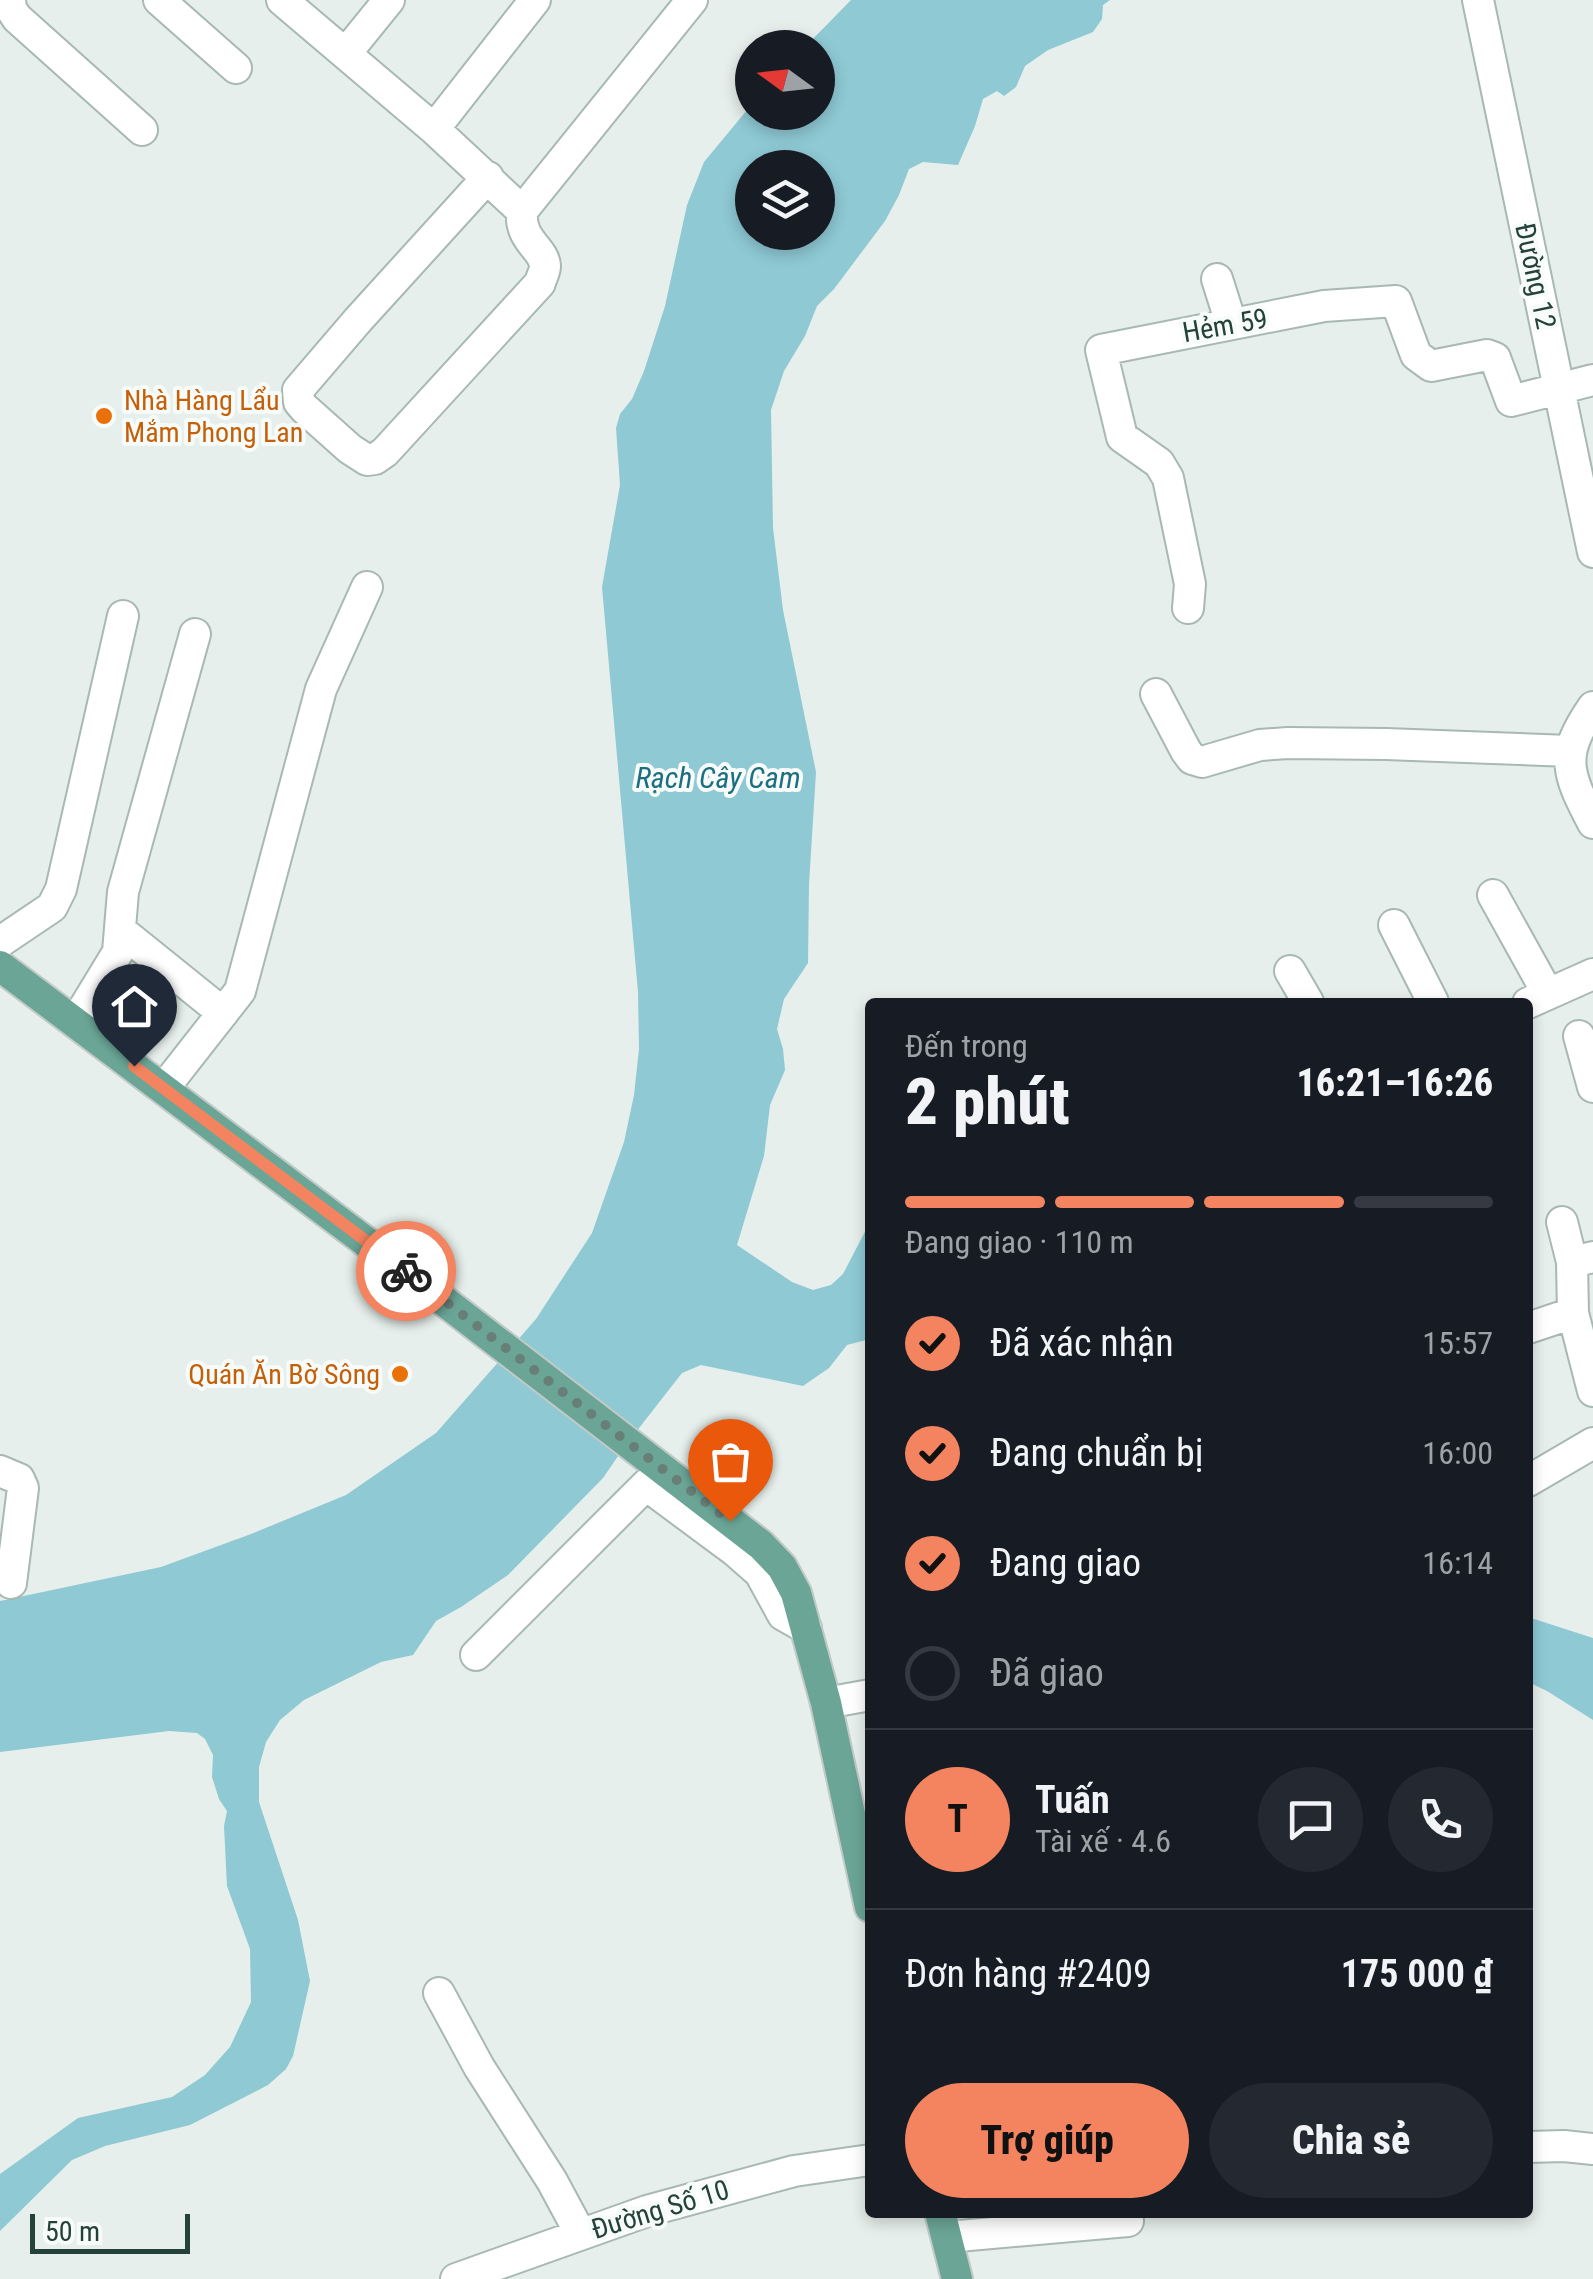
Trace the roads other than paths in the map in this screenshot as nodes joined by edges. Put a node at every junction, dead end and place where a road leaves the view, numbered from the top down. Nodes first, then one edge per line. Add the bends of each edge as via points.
1 (10, 0) edge
2 (159, 0) edge
3 (282, 0) edge
4 (389, 0) edge
5 (535, 0) edge
6 (692, 0) edge
7 (1478, 0) edge
8 (346, 53) junction
9 (236, 68) dead end
10 (434, 129) junction
11 (142, 130) dead end
12 (488, 177) junction
13 (522, 211) junction
14 (1217, 280) dead end
15 (1231, 323) junction
16 (1593, 380) edge
17 (1559, 388) junction
18 (1593, 552) edge
19 (368, 588) dead end
20 (1188, 608) dead end
21 (123, 616) dead end
22 (195, 634) dead end
23 (1156, 694) dead end
24 (1593, 707) edge
25 (1570, 752) junction
26 (1593, 823) edge
27 (1493, 895) dead end
28 (1394, 925) dead end
29 (120, 930) junction
30 (0, 942) edge
31 (0, 966) edge
32 (1290, 971) dead end
33 (1593, 974) edge
34 (1306, 998) edge
35 (1431, 998) edge
36 (1538, 999) edge
37 (222, 1013) junction
38 (76, 1021) junction
39 (1579, 1036) dead end
40 (1593, 1087) edge
41 (164, 1088) junction
42 (1562, 1222) dead end
43 (1582, 1259) edge
44 (1573, 1313) junction
45 (1533, 1326) edge
46 (1593, 1391) edge
47 (1593, 1443) edge
48 (0, 1471) edge
49 (1533, 1478) edge
50 (11, 1582) dead end
51 (806, 1628) junction
52 (476, 1655) dead end
53 (865, 1696) edge
54 (826, 1702) junction
55 (865, 1884) edge
56 (439, 1993) dead end
57 (1533, 2147) edge
58 (1593, 2149) edge
59 (865, 2161) edge
60 (1128, 2220) dead end
61 (944, 2225) edge
62 (580, 2233) junction
63 (456, 2279) edge
64 (957, 2279) edge

1 - 11 street via 17,18
2 - 9 street
3 - 8 street
4 - 8 street
5 - 10 street
6 - 13 street
7 - 17 street, Đường 12
8 - 10 street
10 - 12 street
12 - 13 street
12 - 13 street via 298,390 304,408 350,449 367,460 385,452 540,283 545,266 521,224
14 - 15 street
15 - 17 street, Hẻm 59 via 1396,301 1416,355 1431,366 1487,354 1495,358 1511,401
15 - 20 street, Hẻm 59 via 1101,350 1122,437 1168,478 1190,584
16 - 17 street
17 - 18 street, Đường 12
19 - 37 street via 322,689 240,990
21 - 30 street via 61,889 52,907
22 - 29 street via 124,892
23 - 25 street via 1186,751 1202,762 1288,743
24 - 25 street
25 - 26 street via 1574,787
27 - 36 street
28 - 35 street
29 - 37 street
29 - 38 street via 118,952
31 - 38 main road
32 - 34 street
33 - 36 street
37 - 41 street
38 - 41 main road
39 - 40 street
41 - 51 main road via 761,1545 782,1567
42 - 43 street
43 - 44 street
44 - 45 street
44 - 46 street
47 - 49 street
48 - 50 street via 23,1488
51 - 52 street via 783,1615 747,1562 646,1486
51 - 54 main road
53 - 54 street
54 - 55 main road
56 - 62 street
57 - 58 street
59 - 62 street, Đường Số 10 via 794,2170
60 - 61 street
61 - 64 main road
62 - 63 street, Đường Số 10

